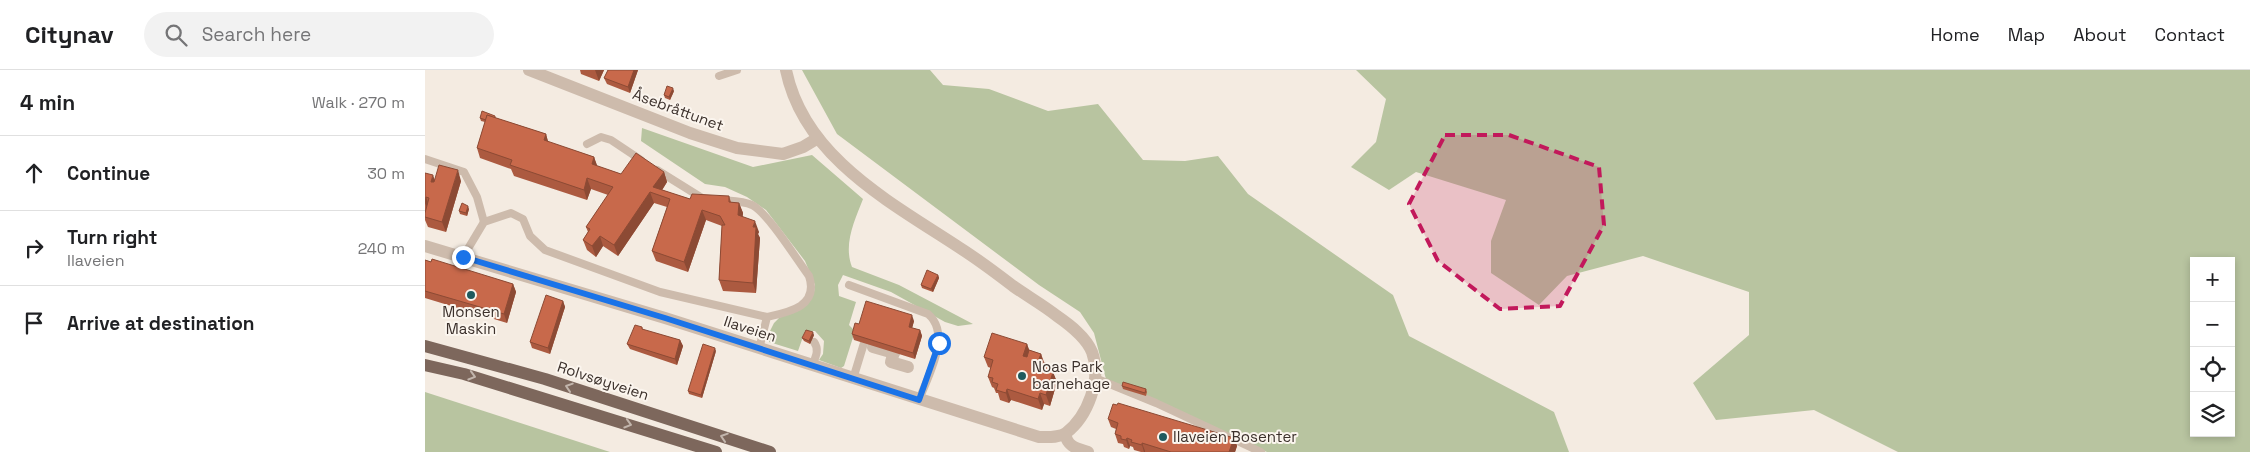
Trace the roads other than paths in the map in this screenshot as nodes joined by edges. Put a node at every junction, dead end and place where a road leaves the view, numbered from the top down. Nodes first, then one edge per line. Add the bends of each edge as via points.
1 (529, 70) edge
2 (737, 70) edge
3 (786, 70) edge
4 (719, 76) dead end
5 (818, 138) junction
6 (587, 144) dead end
7 (425, 159) edge
8 (645, 162) edge
9 (653, 167) edge
10 (708, 199) edge
11 (717, 200) edge
12 (485, 222) junction
13 (425, 246) edge
14 (463, 257) junction
15 (849, 285) dead end
16 (767, 317) junction
17 (814, 342) dead end
18 (869, 345) joint
19 (425, 346) edge
20 (759, 349) junction
21 (425, 364) edge
22 (813, 366) junction
23 (908, 366) dead end
24 (1095, 378) junction
25 (853, 379) junction
26 (919, 400) junction
27 (1065, 434) junction
28 (716, 452) edge
29 (770, 452) edge
30 (1088, 452) edge
31 (1261, 452) edge

1 - 5 street, Åsebråttunet via 690,134 730,146 783,154
2 - 4 lane
3 - 5 street via 794,95
5 - 24 street via 871,189 1071,326 1088,344
6 - 8 lane via 601,137 611,140
7 - 12 lane via 465,172
9 - 10 lane via 699,198
11 - 16 lane via 753,206 766,218 809,276 812,291 807,301
12 - 14 lane
12 - 16 lane via 511,212 523,219 530,236 545,250 660,292
13 - 14 street, Ilaveien
14 - 20 street, Ilaveien
15 - 26 lane via 935,319 939,343
16 - 20 lane
17 - 22 lane via 817,353
18 - 23 street via 894,353 891,362
18 - 25 lane
29 -> 19 main road, Rolvsøyveien via 545,379
20 - 22 street, Ilaveien
21 -> 28 main road
22 - 25 street, Ilaveien
24 - 27 street via 1084,412
24 - 31 lane
25 - 26 street, Ilaveien
26 - 27 street, Ilaveien via 1039,437 1054,438
27 - 30 street via 1072,447

